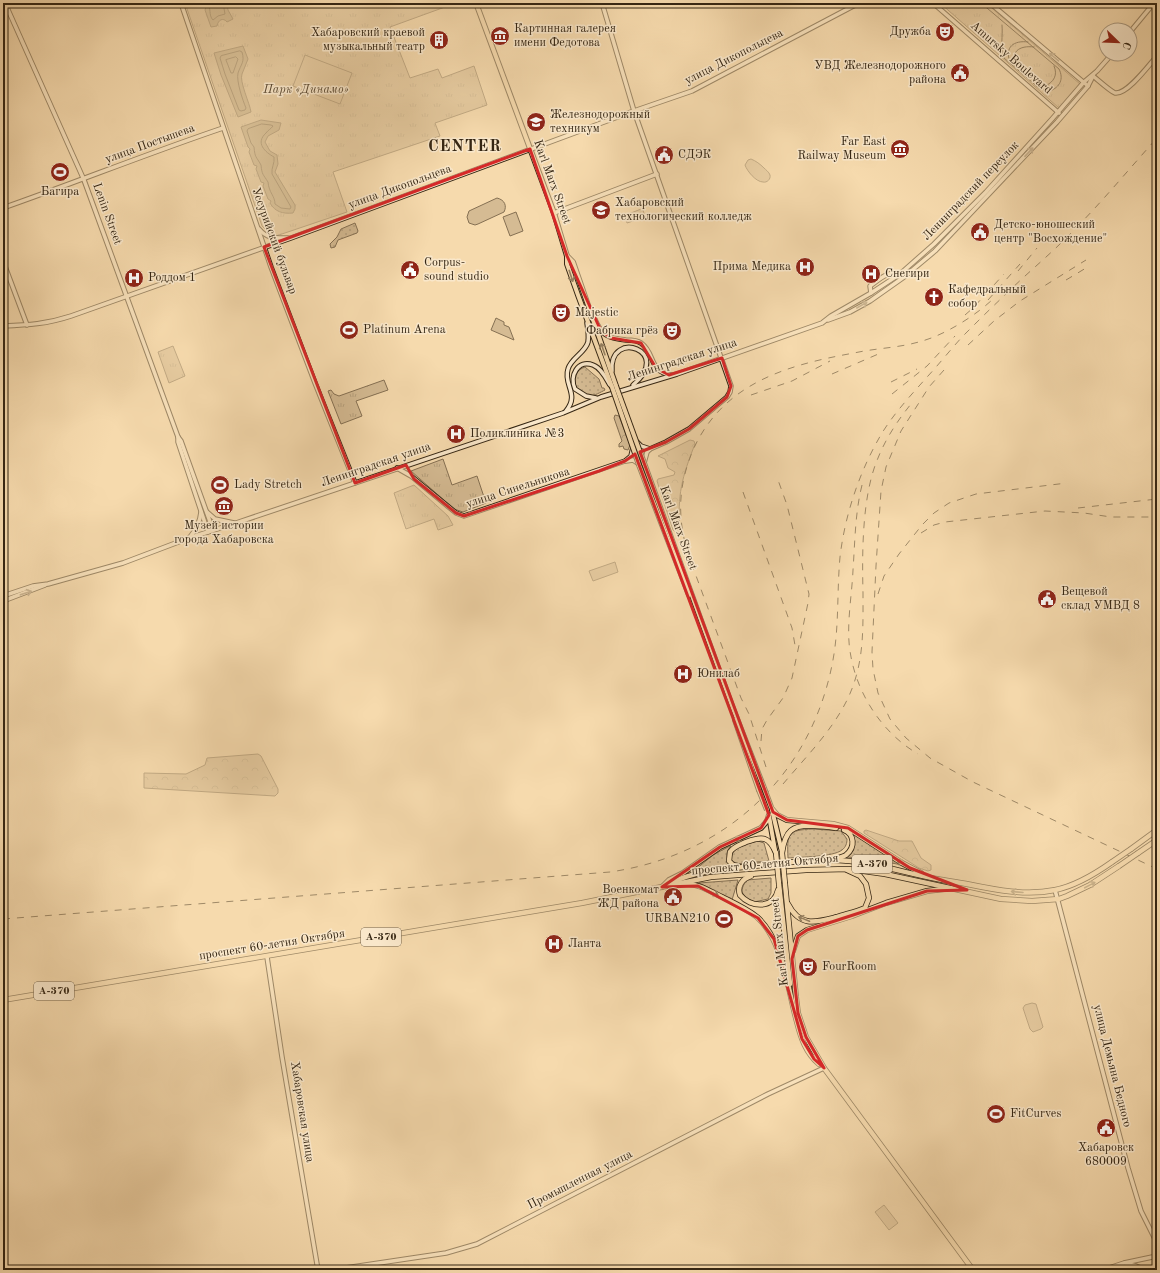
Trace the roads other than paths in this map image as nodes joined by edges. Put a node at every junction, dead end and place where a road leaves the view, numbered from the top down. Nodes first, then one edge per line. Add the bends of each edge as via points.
1 (5, 3) edge
2 (181, 3) edge
3 (476, 3) edge
4 (602, 3) edge
5 (858, 3) edge
6 (933, 3) edge
7 (990, 3) edge
8 (1154, 3) edge
9 (1138, 22) edge
10 (1157, 56) edge
11 (1105, 62) edge
12 (1093, 76) junction
13 (1084, 82) junction
14 (1088, 86) junction
15 (634, 111) junction
16 (1058, 112) junction
17 (1062, 116) junction
18 (223, 128) junction
19 (530, 149) junction
20 (657, 174) junction
21 (84, 180) junction
22 (3, 208) edge
23 (554, 213) junction
24 (257, 228) junction
25 (291, 238) junction
26 (264, 247) junction
27 (567, 256) junction
28 (3, 261) edge
29 (900, 274) junction
30 (871, 293) junction
31 (127, 296) junction
32 (588, 305) junction
33 (826, 320) junction
34 (587, 323) junction
35 (26, 325) junction
36 (3, 326) edge
37 (800, 331) joint
38 (722, 358) junction
39 (675, 375) junction
40 (614, 386) junction
41 (630, 387) junction
42 (572, 388) junction
43 (602, 397) junction
44 (564, 412) junction
45 (636, 441) junction
46 (633, 447) junction
47 (650, 449) junction
48 (625, 461) junction
49 (411, 464) junction
50 (642, 464) junction
51 (397, 468) junction
52 (411, 476) junction
53 (355, 483) junction
54 (203, 510) junction
55 (236, 523) junction
56 (213, 530) junction
57 (208, 532) junction
58 (189, 538) junction
59 (48, 584) junction
60 (3, 596) edge
61 (3, 601) edge
62 (762, 789) junction
63 (770, 808) junction
64 (769, 815) junction
65 (1157, 830) edge
66 (1157, 840) edge
67 (776, 853) junction
68 (782, 853) junction
69 (805, 861) junction
70 (769, 864) junction
71 (841, 868) junction
72 (756, 873) junction
73 (937, 879) junction
74 (779, 884) junction
75 (662, 887) junction
76 (952, 889) junction
77 (1055, 890) junction
78 (786, 897) junction
79 (1058, 899) junction
80 (267, 957) junction
81 (792, 958) junction
82 (791, 998) junction
83 (3, 1000) edge
84 (824, 1068) junction
85 (1157, 1243) edge
86 (1157, 1256) edge
87 (1124, 1263) junction
88 (318, 1270) edge
89 (332, 1270) edge
90 (973, 1270) edge
91 (1104, 1270) edge
92 (1145, 1270) edge

1 - 21 main road, Lenin Street
2 - 18 main road, Уссурийский бульвар
3 - 19 main road, Karl Marx Street
4 - 15 main road
5 - 15 main road, улица Дикопольцева via 692,91
6 - 16 main road, Amursky Boulevard
13 -> 7 main road
8 - 9 main road
10 - 12 main road via 1130,87 1121,92 1114,92
11 - 12 main road, Ленинградский переулок
12 - 13 main road, Ленинградский переулок
12 - 14 main road, Ленинградский переулок
13 - 14 main road
13 - 16 main road, Ленинградский переулок
14 - 17 main road, Ленинградский переулок
15 - 19 main road, улица Дикопольцева
15 - 20 main road
16 - 17 main road, Amursky Boulevard
16 - 29 main road, Ленинградский переулок via 986,192 940,239
33 -> 17 main road, Ленинградский переулок via 850,312 870,300 904,277 935,251
18 - 21 main road, улица Постышева via 158,150
18 - 24 main road, Уссурийский бульвар
19 - 23 main road, Karl Marx Street
19 - 25 main road, улица Дикопольцева
20 - 23 main road
20 - 38 main road
21 - 22 main road, улица Постышева
21 - 31 main road, Lenin Street
23 - 27 main road, Karl Marx Street
24 - 25 main road via 270,237
24 - 26 main road, Уссурийский бульвар
25 - 26 main road, улица Дикопольцева
26 - 31 main road, улица Дикопольцева
26 - 53 main road, Уссурийский бульвар
27 - 32 main road, Karl Marx Street via 573,262
27 -> 34 main road, Karl Marx Street via 567,264
28 - 35 main road
29 - 30 main road, Ленинградский переулок
29 - 30 main road via 886,275 870,286
30 - 33 main road, Ленинградский переулок
31 - 35 main road, улица Дикопольцева via 57,321
31 - 54 main road, Lenin Street via 181,441
32 - 39 main road via 604,333 614,338 641,343 656,368 669,375
40 -> 32 main road, Karl Marx Street
33 - 37 main road, Ленинградский переулок
34 - 40 main road, Karl Marx Street
34 - 42 main road via 588,342 568,370 567,375
35 - 36 main road, улица Дикопольцева
37 - 38 main road, Ленинградская улица
38 - 39 main road, Ленинградская улица
38 - 47 main road via 730,384 729,395 689,429
39 - 41 main road, Ленинградская улица
40 - 41 main road via 613,360 618,352 626,347 635,347 647,359 647,366 637,382
40 - 42 main road via 598,368 588,364 575,372
40 - 45 main road, Karl Marx Street, bridge
40 - 46 main road, bridge
41 - 43 main road, Ленинградская улица
42 - 43 main road via 586,396
42 - 44 main road via 572,401
43 - 44 main road, Ленинградская улица
44 - 49 main road, Ленинградская улица
45 - 47 main road
45 - 50 main road, Karl Marx Street, bridge
46 - 48 main road via 631,456
46 - 50 main road, bridge
47 - 50 main road
48 - 50 main road via 634,460
48 - 52 main road, улица Синельникова via 464,516 456,514
49 - 51 main road, Ленинградская улица
49 - 52 main road
50 - 62 main road, Karl Marx Street
50 - 62 main road, Karl Marx Street
51 - 52 main road, улица Синельникова
51 - 53 main road, Ленинградская улица
53 - 55 main road, Ленинградская улица
54 - 55 main road via 215,519
54 - 56 main road, Lenin Street
54 - 57 main road, Lenin Street
54 - 58 main road via 200,521
55 - 56 main road, Ленинградская улица
56 - 57 main road, Ленинградская улица
57 - 58 main road, Ленинградская улица
58 - 59 main road, Ленинградская улица via 123,563
59 - 60 main road
61 -> 59 main road
62 - 63 main road, bridge
63 - 64 main road
63 - 68 main road, Karl Marx Street
73 -> 63 highway via 910,868 848,828 833,824 787,820 776,815
64 - 67 main road
64 -> 75 main road via 761,828 720,847
65 - 77 highway, А-370, bridge via 1085,878
79 -> 66 highway, А-370, bridge via 1090,885
67 - 70 highway via 770,842 759,838 732,848 729,855 731,863 736,866
67 - 74 highway, bridge
68 - 69 highway via 786,835 800,826 840,829 852,838 850,852 842,857
68 - 78 highway, Karl Marx Street, bridge
69 - 70 highway, проспект 60-летия Октября / А-370
69 - 73 highway, проспект 60-летия Октября / А-370 via 869,863
70 - 75 highway, проспект 60-летия Октября / А-370 via 691,875
71 - 72 highway, проспект 60-летия Октября / А-370
71 - 76 highway, проспект 60-летия Октября / А-370 via 868,871
71 -> 78 highway via 860,876 864,881 869,895 865,908 819,922 811,922 795,914
72 - 74 highway via 745,878 739,886 740,895 747,901 757,905 771,902
72 - 75 highway, проспект 60-летия Октября / А-370 via 711,877
77 -> 73 highway, проспект 60-летия Октября / А-370 via 1018,892
74 - 82 highway
75 - 80 highway, проспект 60-летия Октября / А-370
75 -> 82 highway via 689,884 698,886 758,918 774,939
76 - 79 highway, проспект 60-летия Октября / А-370 via 1017,901
76 - 81 highway via 927,891 807,930 800,934 795,942
77 - 79 main road, улица Демьяна Бедного
78 - 81 highway, Karl Marx Street
79 - 85 main road, улица Демьяна Бедного via 1128,1168 1141,1211
80 - 83 highway, проспект 60-летия Октября / А-370
80 - 88 main road, Хабаровская улица
81 - 84 highway, Karl Marx Street via 802,1025 808,1042
82 - 84 highway, Karl Marx Street via 802,1039 814,1060
84 - 89 main road, Промышленная улица via 768,1094 478,1244 446,1253
84 - 90 highway, Karl Marx Street
86 - 87 main road
87 - 91 main road
87 - 92 main road

